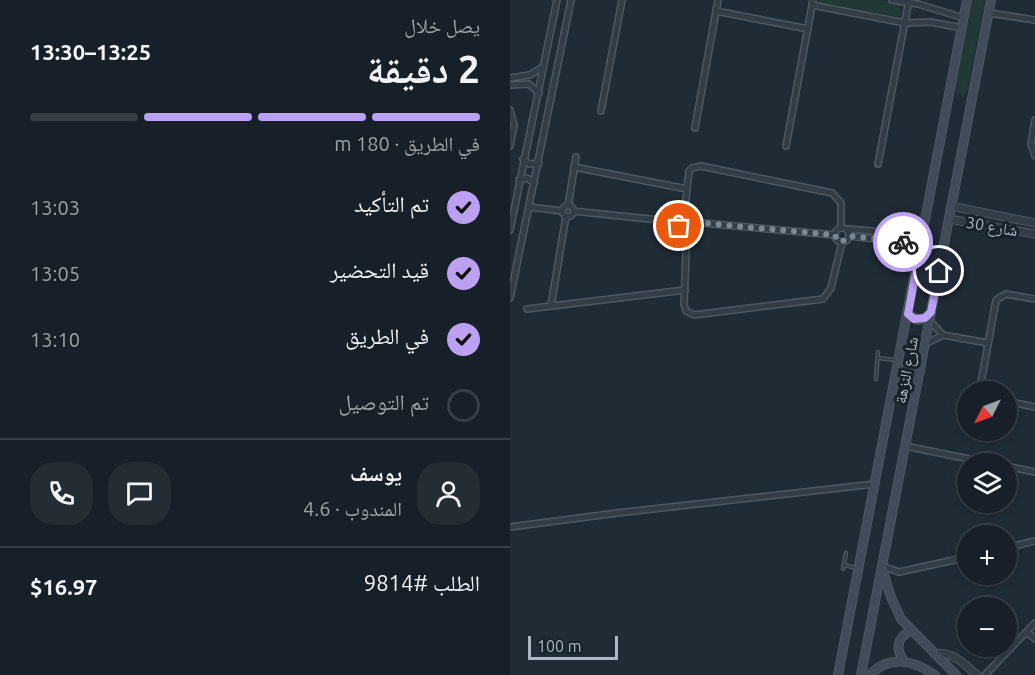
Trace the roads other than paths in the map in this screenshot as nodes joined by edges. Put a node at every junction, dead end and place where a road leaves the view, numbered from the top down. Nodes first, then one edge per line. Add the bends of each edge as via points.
1 (557, 0) edge
2 (571, 0) edge
3 (622, 0) edge
4 (718, 0) edge
5 (892, 0) edge
6 (967, 0) edge
7 (991, 0) edge
8 (813, 2) edge
9 (909, 2) edge
10 (716, 11) junction
11 (989, 13) junction
12 (964, 18) junction
13 (1035, 20) edge
14 (553, 21) junction
15 (905, 22) junction
16 (567, 23) junction
17 (962, 28) junction
18 (808, 29) junction
19 (544, 66) junction
20 (526, 76) junction
21 (510, 78) edge
22 (526, 83) junction
23 (510, 85) edge
24 (539, 93) junction
25 (510, 110) edge
26 (602, 111) dead end
27 (1035, 120) edge
28 (695, 128) dead end
29 (510, 146) edge
30 (786, 146) dead end
31 (1035, 156) edge
32 (576, 157) dead end
33 (523, 159) junction
34 (539, 163) junction
35 (878, 164) dead end
36 (574, 167) junction
37 (519, 180) junction
38 (534, 183) junction
39 (687, 189) junction
40 (568, 206) junction
41 (951, 206) junction
42 (529, 207) junction
43 (971, 210) junction
44 (573, 211) junction
45 (564, 214) junction
46 (684, 216) junction
47 (949, 219) junction
48 (678, 222) junction
49 (691, 222) junction
50 (969, 222) junction
51 (1035, 223) edge
52 (687, 228) junction
53 (844, 228) junction
54 (510, 230) edge
55 (1035, 234) edge
56 (835, 235) junction
57 (922, 235) junction
58 (849, 236) junction
59 (842, 242) junction
60 (921, 244) junction
61 (685, 290) junction
62 (510, 298) edge
63 (1035, 299) edge
64 (551, 306) junction
65 (527, 309) dead end
66 (908, 314) junction
67 (930, 316) junction
68 (943, 335) junction
69 (988, 343) junction
70 (925, 344) junction
71 (878, 352) dead end
72 (878, 358) junction
73 (898, 361) junction
74 (920, 371) junction
75 (896, 376) junction
76 (876, 379) dead end
77 (981, 381) edge
78 (1017, 403) edge
79 (1035, 407) edge
80 (905, 446) junction
81 (957, 457) edge
82 (1017, 468) edge
83 (1035, 472) edge
84 (875, 484) junction
85 (510, 527) edge
86 (1035, 541) edge
87 (1017, 545) edge
88 (846, 554) dead end
89 (957, 559) edge
90 (844, 565) junction
91 (882, 566) junction
92 (843, 569) dead end
93 (858, 569) junction
94 (1035, 623) edge
95 (911, 630) junction
96 (1027, 632) junction
97 (1035, 639) edge
98 (934, 654) junction
99 (904, 661) junction
100 (838, 675) edge
101 (861, 675) edge
102 (870, 675) edge
103 (935, 675) edge
104 (956, 675) edge
105 (977, 675) edge
106 (985, 675) edge

1 - 14 street
2 - 16 street
3 - 26 street
4 - 10 street
5 - 9 street
6 - 12 main road, شارع النزهة
7 - 11 main road, شارع النزهة
8 - 15 street
8 - 18 street
9 - 12 street
9 - 15 street
10 - 18 street
10 - 28 street
11 - 13 street
11 - 41 main road, شارع النزهة
12 - 17 main road, شارع النزهة
14 - 16 street
14 - 19 street
15 - 17 street
15 - 35 street
16 - 34 street
17 - 57 main road, شارع النزهة
18 - 30 street
19 - 20 street
19 - 24 street
20 - 21 street
20 - 22 street
22 - 23 street
22 - 24 street
24 - 33 street
25 - 29 street via 514,125
27 - 31 street via 1031,144
32 - 36 street
33 - 34 street via 529,164
33 - 37 street
34 - 38 street
36 - 39 street
36 - 40 street
37 - 38 street via 527,178
37 - 54 street
38 - 42 street
39 - 46 street
39 - 53 street via 689,171 701,166 826,191 841,203
40 - 44 street
40 - 45 street
41 - 43 street, شارع 30
41 - 47 main road, شارع النزهة
42 - 45 street
42 - 62 street
43 - 50 street
43 - 51 street, شارع 30
44 - 45 street via 571,216
44 - 48 street
45 - 64 street
46 - 48 street
46 - 49 street
47 - 50 street, شارع 30
47 - 67 main road, شارع النزهة
48 - 52 street
49 - 52 street
49 - 56 street
50 - 55 street, شارع 30
52 - 61 street
53 - 56 street via 836,230
53 - 57 street
53 - 58 street
56 - 59 street
57 - 60 main road, شارع النزهة
58 - 59 street
58 - 60 street
59 - 61 street via 831,288 818,301 694,315 686,311
60 - 66 main road, شارع النزهة
61 - 64 street
63 - 69 street via 1006,294 999,297
64 - 65 street
66 - 67 main road via 918,320
66 - 73 main road, شارع النزهة
67 - 68 street
67 - 70 main road, شارع النزهة
68 - 69 street
68 - 70 street
69 - 77 street
70 - 74 main road, شارع النزهة
71 - 72 lane
72 - 73 lane
72 - 76 lane
73 - 75 main road, شارع النزهة
74 - 75 main road via 907,366
74 - 80 main road, شارع النزهة
75 - 84 main road, شارع النزهة
78 - 79 street
80 - 81 street
80 - 91 main road, شارع النزهة
82 - 83 street
84 - 85 street
84 - 93 main road, شارع النزهة
86 - 87 street
88 - 90 lane
89 - 91 street via 899,572
90 - 92 lane
90 - 93 lane
91 - 95 main road via 894,607
91 - 101 main road, شارع النزهة
93 - 100 main road, شارع النزهة
94 - 96 street
95 - 98 main road
95 - 99 main road via 899,642 898,650
96 - 97 street
96 - 106 street
98 - 104 main road
98 - 105 street via 955,657
99 - 102 main road via 884,664
99 - 103 main road

